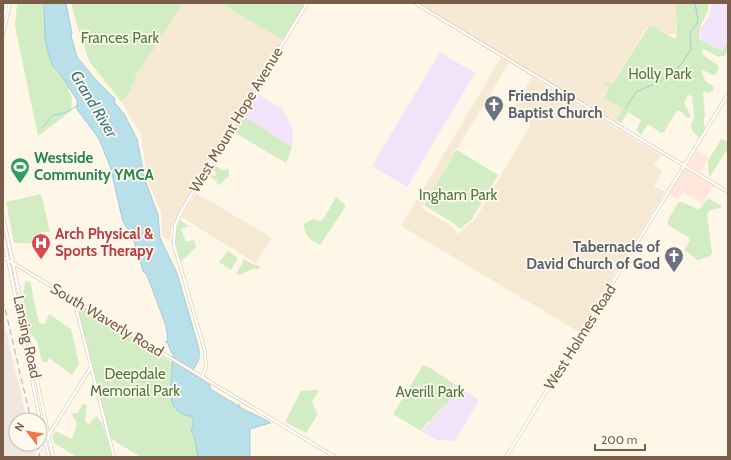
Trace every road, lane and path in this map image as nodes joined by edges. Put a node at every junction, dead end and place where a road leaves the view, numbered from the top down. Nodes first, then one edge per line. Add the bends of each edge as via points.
1 (9, 3) edge
2 (307, 3) edge
3 (415, 3) edge
4 (3, 21) edge
5 (3, 34) edge
6 (728, 94) edge
7 (685, 165) junction
8 (728, 192) edge
9 (3, 216) edge
10 (3, 235) edge
11 (3, 257) edge
12 (8, 260) junction
13 (12, 262) junction
14 (74, 300) junction
15 (91, 367) junction
16 (202, 377) junction
17 (39, 412) edge
18 (43, 412) edge
19 (48, 436) joint
20 (54, 457) edge
21 (114, 457) edge
22 (335, 457) edge
23 (506, 457) edge

1 - 4 street
1 - 5 street
2 - 16 street, West Mount Hope Avenue via 175,226 174,240 205,351 206,367
3 - 7 street
6 - 7 street, West Holmes Road
7 - 8 street
7 - 23 street, West Holmes Road
9 - 13 street, Lansing Road
10 - 12 street, Lansing Road
11 - 12 street, South Waverly Road
12 - 13 street, South Waverly Road
12 - 17 street, Lansing Road
13 - 14 street, South Waverly Road
13 - 18 street, Lansing Road
14 - 15 street
14 - 16 street, South Waverly Road
15 - 19 street
15 - 21 street
16 - 22 street, South Waverly Road
19 - 20 street, Lansing Road

